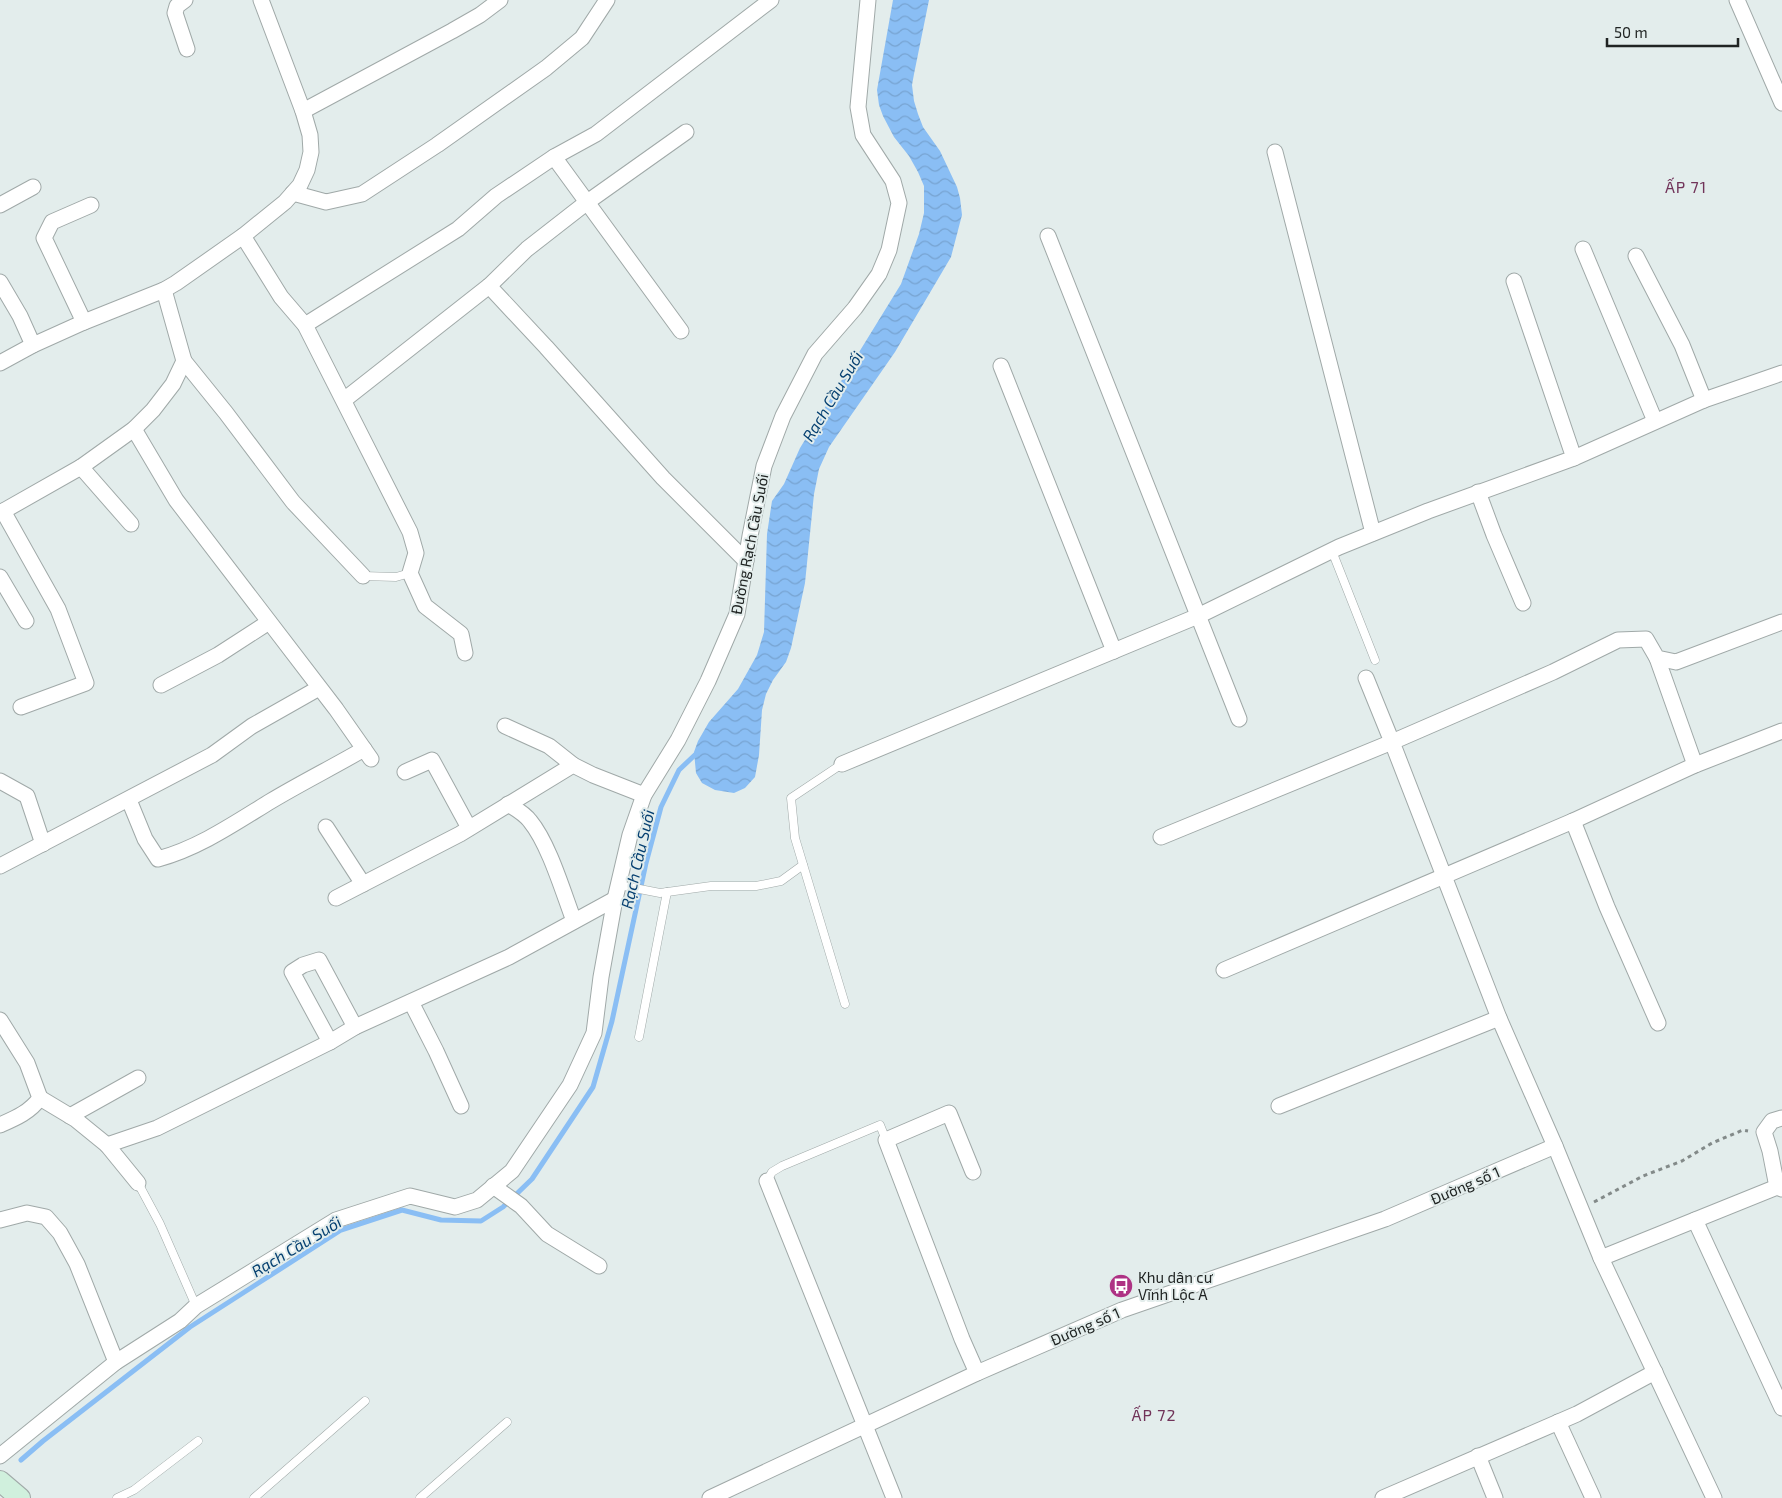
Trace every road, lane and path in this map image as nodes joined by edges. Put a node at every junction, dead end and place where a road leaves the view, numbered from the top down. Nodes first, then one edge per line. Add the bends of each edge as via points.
1 (185, 0) edge
2 (261, 0) edge
3 (500, 0) edge
4 (607, 0) edge
5 (771, 0) edge
6 (868, 0) edge
7 (1737, 0) edge
8 (187, 49) dead end
9 (1782, 103) edge
10 (303, 111) junction
11 (686, 132) dead end
12 (1275, 152) dead end
13 (554, 157) junction
14 (33, 187) dead end
15 (293, 193) junction
16 (586, 203) junction
17 (91, 205) dead end
18 (0, 206) edge
19 (243, 236) junction
20 (1048, 236) dead end
21 (1583, 249) dead end
22 (1636, 256) dead end
23 (1514, 281) dead end
24 (0, 282) edge
25 (489, 286) junction
26 (164, 290) junction
27 (84, 322) junction
28 (306, 326) junction
29 (681, 331) dead end
30 (33, 345) junction
31 (184, 361) junction
32 (0, 363) edge
33 (1001, 366) dead end
34 (1782, 373) edge
35 (344, 400) junction
36 (1704, 400) junction
37 (1655, 421) junction
38 (134, 429) junction
39 (1574, 458) junction
40 (81, 467) junction
41 (1478, 492) junction
42 (2, 512) edge
43 (131, 524) dead end
44 (1374, 533) junction
45 (1332, 550) junction
46 (746, 561) junction
47 (410, 573) junction
48 (363, 576) joint
49 (0, 577) edge
50 (1523, 603) dead end
51 (1198, 616) junction
52 (26, 621) dead end
53 (269, 622) junction
54 (1782, 622) edge
55 (1114, 650) junction
56 (465, 653) dead end
57 (1657, 658) junction
58 (1375, 660) dead end
59 (1366, 678) dead end
60 (161, 686) dead end
61 (319, 688) junction
62 (21, 707) dead end
63 (1239, 719) dead end
64 (504, 726) dead end
65 (1782, 730) edge
66 (1392, 742) junction
67 (842, 764) joint
68 (573, 765) junction
69 (1695, 765) junction
70 (404, 772) dead end
71 (0, 780) edge
72 (644, 795) junction
73 (129, 800) junction
74 (508, 804) junction
75 (1573, 821) junction
76 (326, 827) dead end
77 (469, 828) junction
78 (1161, 837) dead end
79 (44, 844) junction
80 (803, 865) junction
81 (0, 866) edge
82 (1444, 876) junction
83 (363, 884) junction
84 (622, 890) junction
85 (664, 892) junction
86 (336, 898) dead end
87 (574, 921) junction
88 (1224, 970) dead end
89 (411, 1002) junction
90 (845, 1004) dead end
91 (1499, 1018) junction
92 (0, 1020) edge
93 (1658, 1023) dead end
94 (355, 1027) junction
95 (639, 1037) dead end
96 (330, 1042) junction
97 (138, 1078) dead end
98 (40, 1098) junction
99 (461, 1106) dead end
100 (1279, 1106) dead end
101 (70, 1116) junction
102 (1782, 1118) edge
103 (0, 1125) edge
104 (1764, 1132) junction
105 (886, 1140) junction
106 (107, 1145) junction
107 (1555, 1146) junction
108 (974, 1172) dead end
109 (766, 1181) joint
110 (138, 1183) joint
111 (1780, 1188) edge
112 (499, 1190) junction
113 (1581, 1208) junction
114 (0, 1220) edge
115 (1695, 1220) junction
116 (1601, 1258) junction
117 (599, 1266) dead end
118 (196, 1306) junction
119 (116, 1362) junction
120 (1656, 1372) junction
121 (977, 1373) junction
122 (365, 1401) dead end
123 (1782, 1408) edge
124 (507, 1422) dead end
125 (1558, 1422) junction
126 (865, 1425) junction
127 (198, 1441) dead end
128 (0, 1456) edge
129 (1478, 1456) junction
130 (117, 1498) edge
131 (254, 1498) edge
132 (420, 1498) edge
133 (710, 1498) edge
134 (894, 1498) edge
135 (1383, 1498) edge
136 (1495, 1498) edge
137 (1593, 1498) edge
138 (1714, 1498) edge

1 - 8 street via 177,6 175,13
2 - 10 street
3 - 10 street via 452,31
4 - 15 street via 582,38 546,68 362,194 326,202
5 - 13 street via 596,134
6 - 46 street, Đường Rạch Cầu Suối via 858,107 863,135 893,181 899,203 895,224 879,274 815,354 783,416 764,466
7 - 9 street
10 - 15 street via 311,152 307,170
11 - 16 street
12 - 44 street
13 - 16 street
13 - 28 street via 496,196 458,228
14 - 18 street
15 - 19 street
16 - 25 street via 527,249
16 - 29 street
17 - 27 street via 52,222 44,238
19 - 26 street
19 - 28 street via 281,297
20 - 51 street
21 - 37 street
22 - 36 street via 1682,345
23 - 39 street
24 - 30 street
25 - 35 street
25 - 46 street via 663,478
26 - 27 street
26 - 31 street
27 - 30 street
28 - 35 street
30 - 32 street
31 - 38 street via 173,384
31 - 48 street via 293,502
33 - 55 street
34 - 36 street
35 - 47 street via 410,532 416,553
36 - 37 street
37 - 39 street
38 - 40 street
38 - 53 street via 176,500
39 - 41 street
40 - 42 street
40 - 43 street
41 - 44 street
41 - 50 street
42 - 62 street via 58,609 86,682
44 - 45 street
45 - 51 street
45 - 58 lane
46 - 72 street, Đường Rạch Cầu Suối via 737,614 678,740
47 - 48 lane via 396,577
47 - 56 street via 425,606 461,634
49 - 52 street
51 - 55 street
51 - 63 street
53 - 60 street
53 - 61 street
54 - 57 street via 1676,662
55 - 67 street
57 - 66 street via 1646,639 1618,640
57 - 69 street
59 - 66 street
61 - 73 street via 252,726 212,755
61 - 73 street via 368,754 272,801 175,855 158,859
64 - 68 street via 549,746
65 - 69 street
66 - 78 street
66 - 82 street
67 - 80 lane via 791,798 795,838
68 - 72 street
68 - 74 street
69 - 75 street
70 - 77 street via 432,760
71 - 79 street via 27,796
72 - 84 street, Đường Rạch Cầu Suối via 630,835
73 - 79 street
74 - 77 street
74 - 87 street via 530,820 538,834
75 - 82 street
75 - 93 street
76 - 83 street
77 - 83 street
79 - 81 street
80 - 85 lane via 773,884 711,886
80 - 90 lane
82 - 88 street
82 - 91 street
83 - 86 street
84 - 85 lane
84 - 87 street
84 - 112 street, Đường Rạch Cầu Suối via 601,977 594,1033 570,1085
85 - 95 lane
87 - 89 street via 509,957
89 - 94 street
89 - 99 street
91 - 100 street
91 - 107 street
92 - 98 street via 27,1063
94 - 96 street
94 - 96 street via 319,960 303,965 292,972
96 - 106 street via 157,1128
97 - 101 street
98 - 101 street
98 - 103 street via 26,1113
101 - 106 street
102 - 104 street via 1772,1121
104 - 111 street
104 - 113 path via 1743,1130
105 - 108 street via 949,1114
105 - 109 lane via 880,1125 782,1166
105 - 121 street
106 - 110 street
107 - 113 street
107 - 121 street, Đường số 1 via 1385,1219 1122,1310
109 - 126 street
110 - 118 lane
111 - 115 street
112 - 117 street via 521,1206 548,1234
112 - 118 street via 455,1208 410,1196 336,1220
113 - 116 street
114 - 119 street via 27,1213 46,1217 60,1233 77,1264
115 - 116 street
115 - 123 street
116 - 120 street
118 - 119 street via 180,1321
119 - 128 street
120 - 125 street
120 - 138 street
121 - 126 street, Đường số 1
122 - 131 lane
124 - 132 lane
125 - 129 street
125 - 137 street
126 - 133 street, Đường số 1
126 - 134 street
127 - 130 lane via 134,1490
129 - 135 street
129 - 136 street

